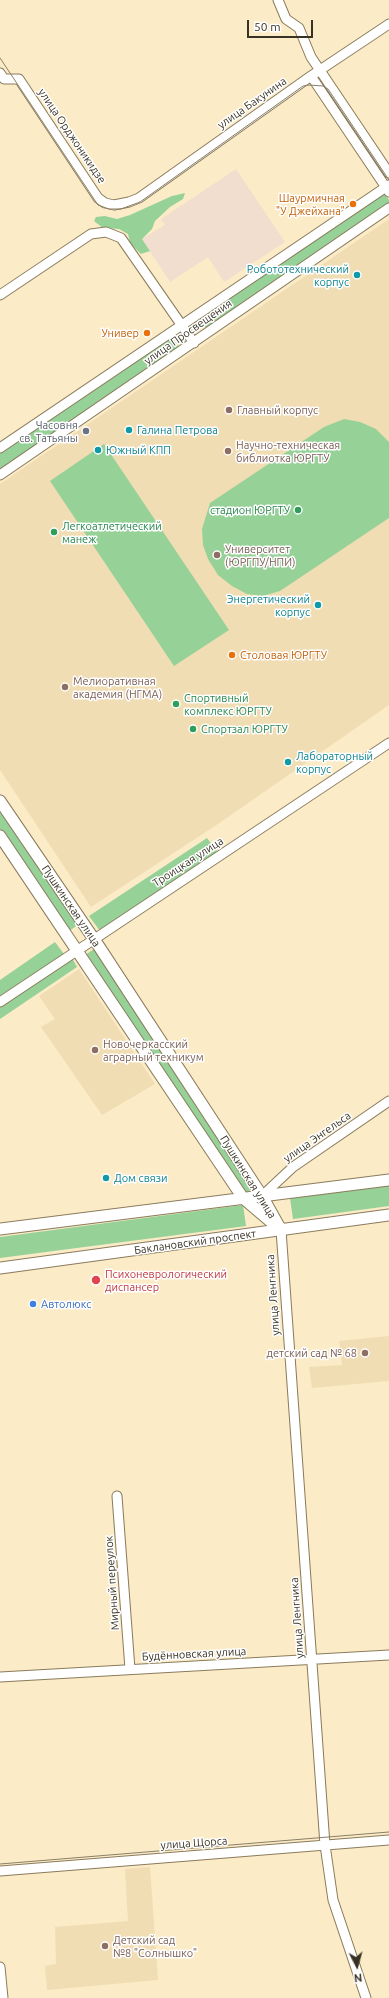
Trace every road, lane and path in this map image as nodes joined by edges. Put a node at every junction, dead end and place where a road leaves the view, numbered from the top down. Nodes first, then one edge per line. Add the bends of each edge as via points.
1 (278, 0) edge
2 (389, 24) edge
3 (320, 70) junction
4 (0, 73) edge
5 (311, 76) junction
6 (389, 173) edge
7 (388, 188) edge
8 (130, 202) joint
9 (389, 208) edge
10 (0, 295) edge
11 (182, 326) junction
12 (194, 343) junction
13 (0, 448) edge
14 (0, 475) edge
15 (389, 743) edge
16 (0, 801) edge
17 (0, 836) edge
18 (93, 938) junction
19 (77, 950) junction
20 (0, 1002) edge
21 (389, 1101) edge
22 (389, 1180) edge
23 (262, 1196) junction
24 (243, 1198) junction
25 (389, 1215) edge
26 (0, 1230) edge
27 (280, 1230) junction
28 (0, 1268) edge
29 (117, 1496) dead end
30 (389, 1655) edge
31 (312, 1659) junction
32 (130, 1669) junction
33 (0, 1677) edge
34 (389, 1840) edge
35 (325, 1845) junction
36 (0, 1871) edge
37 (0, 1967) edge
38 (3, 1998) edge
39 (366, 1998) edge

1 - 3 street via 286,19 299,28 311,57
2 - 3 street, улица Бакунина
3 - 5 street, улица Бакунина
3 - 6 street
4 - 8 street, улица Орджоникидзе via 4,79 18,78 98,198 114,205
5 - 7 street
5 - 8 street, улица Бакунина
7 - 11 street, улица Просвещения
9 - 12 street, улица Просвещения
10 - 11 street via 91,234 106,232 121,238
11 - 12 street
11 - 13 street, улица Просвещения
12 - 14 street, улица Просвещения
15 - 18 street, Троицкая улица
16 - 18 main road, Пушкинская улица
17 - 19 main road, Пушкинская улица
18 - 19 street, Троицкая улица
18 - 23 main road, Пушкинская улица
19 - 20 street, Троицкая улица
19 - 24 main road, Пушкинская улица
21 - 23 street, улица Энгельса via 293,1167
22 - 23 main road
23 - 24 main road
23 - 27 main road, Пушкинская улица
24 - 26 main road
24 - 27 main road, Пушкинская улица
25 - 27 main road, Баклановский проспект
27 - 28 main road, Баклановский проспект
27 - 31 street, улица Ленгника
29 - 32 street, Мирный переулок
30 - 31 street, Будённовская улица
31 - 32 street, Будённовская улица
31 - 35 street, улица Ленгника
32 - 33 street, Будённовская улица
34 - 35 street, улица Щорса
35 - 36 street, улица Щорса
35 - 39 street, улица Ленгника via 333,1900
37 - 38 street

